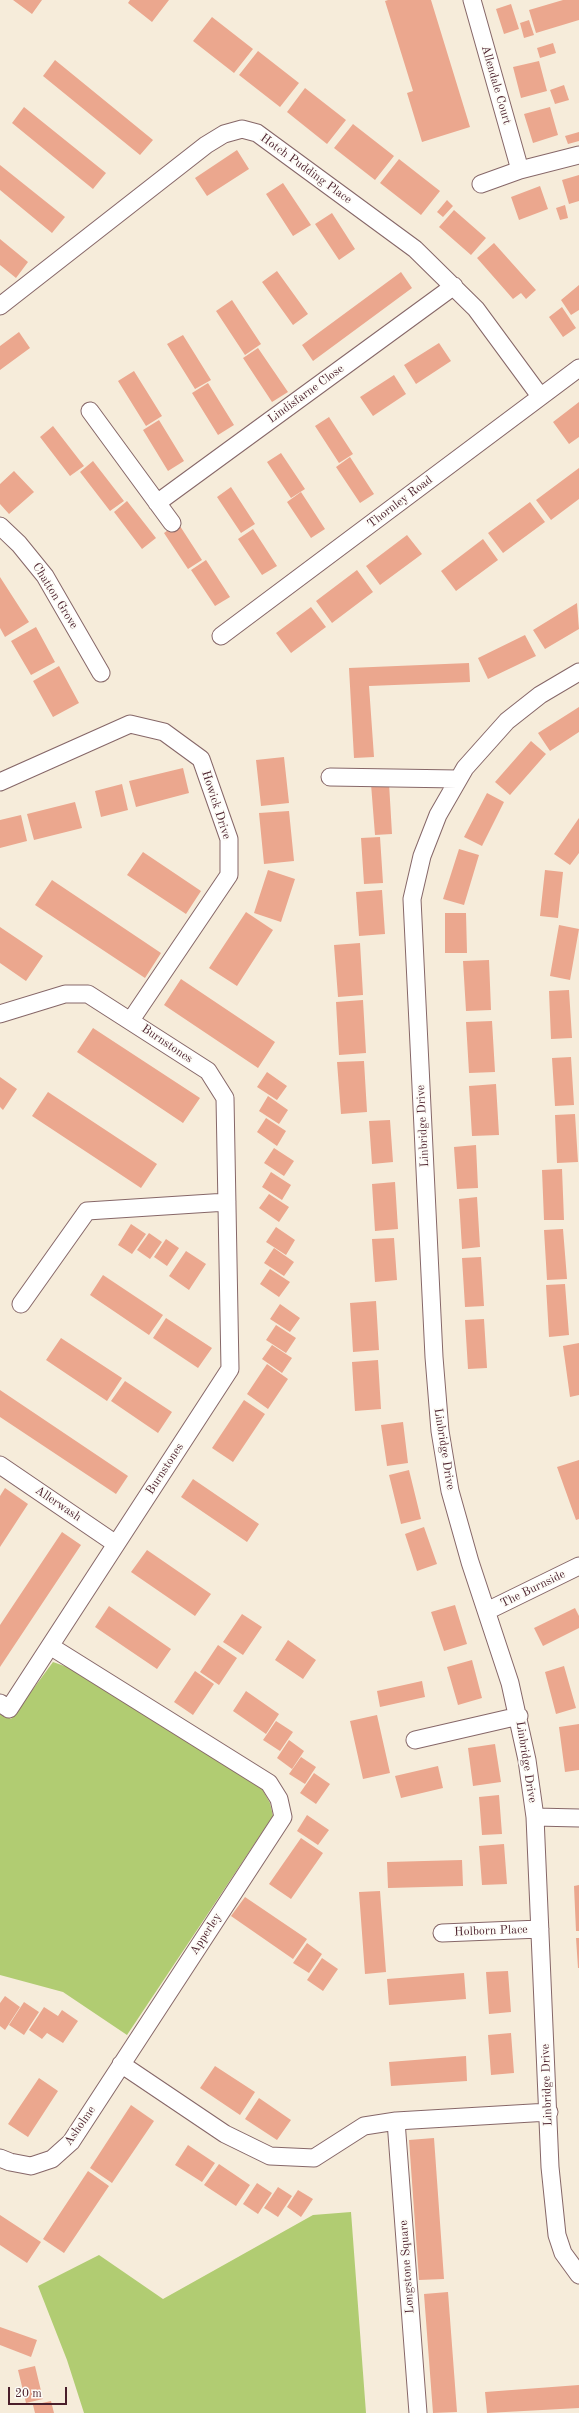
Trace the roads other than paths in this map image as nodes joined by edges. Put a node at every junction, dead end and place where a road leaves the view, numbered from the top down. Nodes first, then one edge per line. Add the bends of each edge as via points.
1 (472, 0) edge
2 (579, 155) edge
3 (520, 170) junction
4 (481, 184) dead end
5 (454, 286) junction
6 (0, 306) edge
7 (579, 368) edge
8 (540, 396) junction
9 (90, 411) dead end
10 (157, 503) junction
11 (172, 523) dead end
12 (0, 526) edge
13 (221, 636) dead end
14 (579, 672) edge
15 (101, 674) dead end
16 (330, 777) dead end
17 (457, 779) junction
18 (0, 782) edge
19 (0, 1014) edge
20 (131, 1020) junction
21 (227, 1202) junction
22 (20, 1304) dead end
23 (0, 1465) edge
24 (116, 1544) junction
25 (579, 1566) edge
26 (487, 1611) junction
27 (50, 1646) junction
28 (4, 1706) edge
29 (519, 1716) junction
30 (415, 1740) dead end
31 (535, 1817) junction
32 (579, 1818) edge
33 (540, 1929) junction
34 (442, 1933) dead end
35 (121, 2064) junction
36 (549, 2112) junction
37 (396, 2121) junction
38 (0, 2158) edge
39 (579, 2275) edge
40 (418, 2413) edge

1 - 3 street, Allendale Court
2 - 3 street
3 - 4 street
5 - 6 street, Hotch Pudding Place via 407,243 257,133 242,129 224,134 206,145
5 - 8 street, Hotch Pudding Place via 476,309
5 - 10 street, Lindisfarne Close
7 - 8 street, Thornley Road
8 - 13 street, Thornley Road
9 - 10 street
10 - 11 street
12 - 15 street, Chatton Grove via 19,544 45,576
14 - 17 street, Linbridge Drive via 540,695 507,721
16 - 17 street
17 - 26 street, Linbridge Drive via 438,815 422,856 412,899 434,1357 440,1431 450,1491
18 - 20 street, Howick Drive via 130,724 164,732 201,759 229,839 229,875
19 - 20 street, Burnstones via 65,994 88,994
20 - 21 street, Burnstones via 208,1072 225,1098
21 - 22 street via 87,1211
21 - 24 street, Burnstones via 230,1369
23 - 24 street, Allerwash
24 - 27 street, Burnstones
25 - 26 street, The Burnside
26 - 29 street, Linbridge Drive
27 - 28 street, Burnstones
27 - 35 street, Apperley via 269,1784 279,1799 283,1817
29 - 30 street
29 - 31 street, Linbridge Drive
31 - 32 street
31 - 33 street, Linbridge Drive
33 - 34 street, Holborn Place
33 - 36 street, Linbridge Drive
35 - 37 street via 225,2134 270,2156 314,2158 364,2126
35 - 38 street, Asholme via 71,2142 52,2159 31,2166
36 - 37 street
36 - 39 street, Linbridge Drive via 550,2167 557,2234 564,2253
37 - 40 street, Longstone Square

